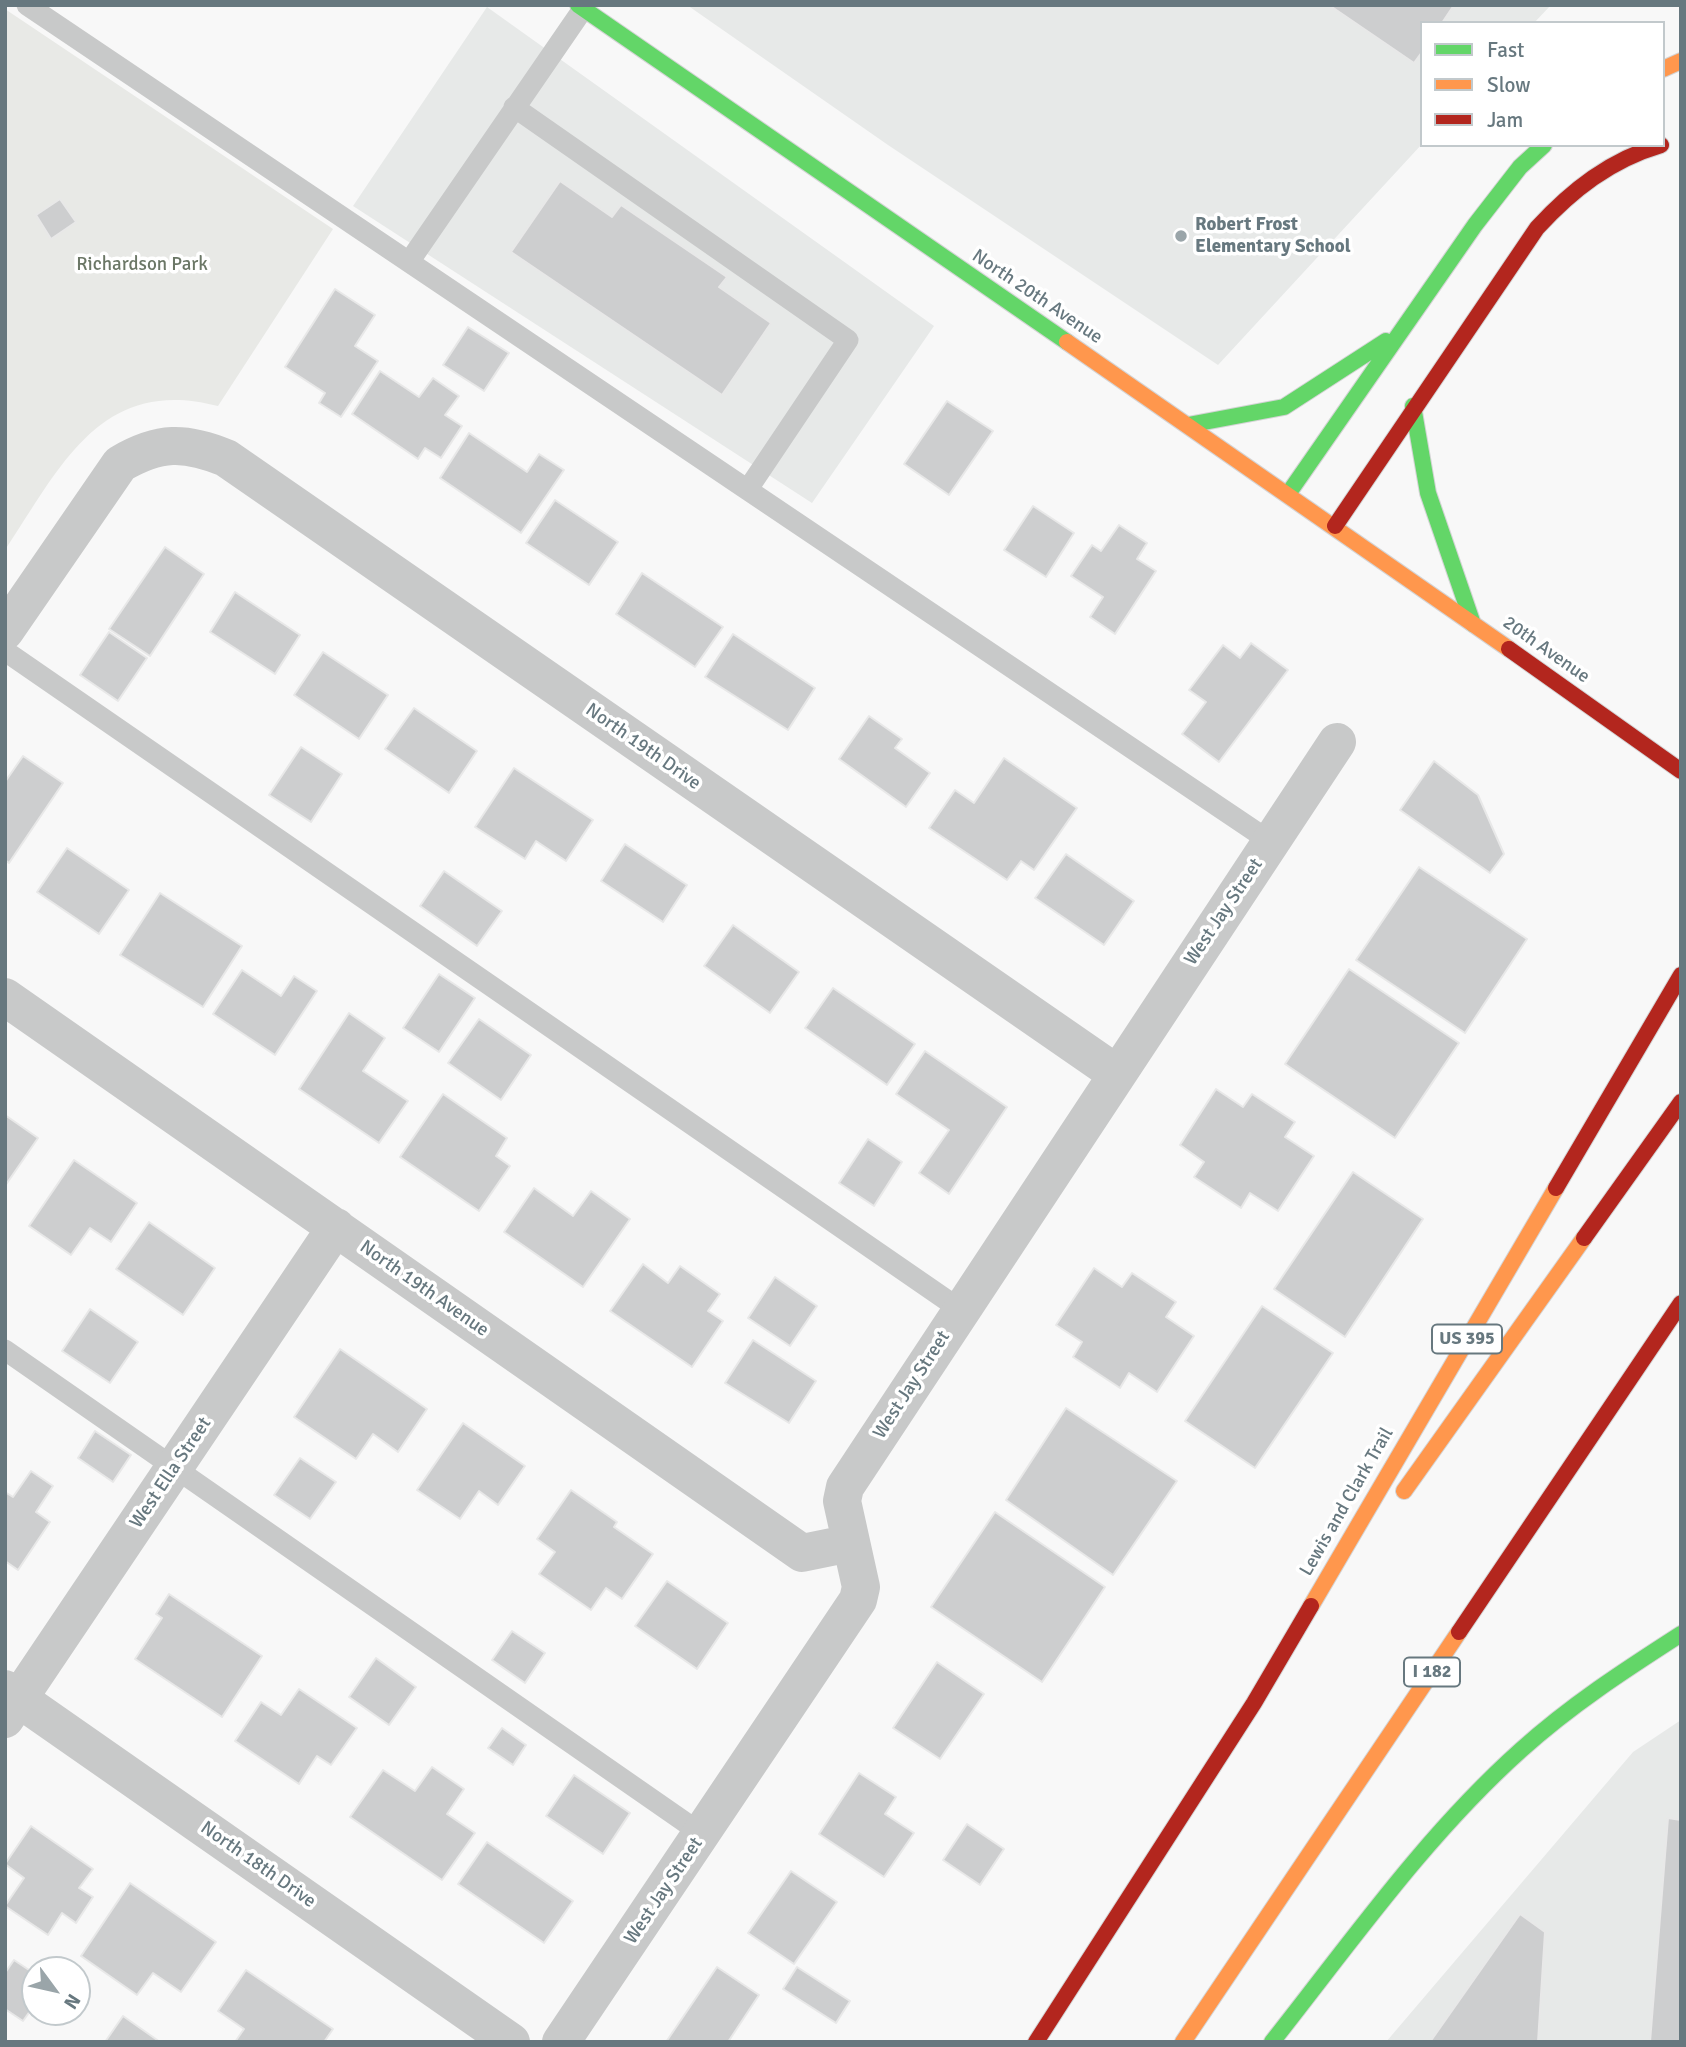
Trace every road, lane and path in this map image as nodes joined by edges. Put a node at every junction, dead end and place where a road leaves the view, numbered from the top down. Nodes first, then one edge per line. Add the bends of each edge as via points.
1 (27, 5) edge
2 (580, 7) edge
3 (1681, 61) edge
4 (1665, 68) edge
5 (514, 107) junction
6 (1542, 147) edge
7 (1657, 147) edge
8 (409, 262) junction
9 (1402, 330) junction
10 (1413, 406) junction
11 (1188, 425) junction
12 (748, 489) junction
13 (1288, 494) junction
14 (1335, 526) junction
15 (1473, 624) junction
16 (5, 631) edge
17 (5, 651) edge
18 (1336, 742) dead end
19 (1681, 771) edge
20 (1271, 842) junction
21 (1681, 975) edge
22 (5, 997) edge
23 (1117, 1074) junction
24 (1681, 1101) edge
25 (336, 1227) junction
26 (1681, 1303) edge
27 (961, 1310) junction
28 (5, 1350) edge
29 (173, 1469) junction
30 (1391, 1510) dead end
31 (851, 1543) junction
32 (1367, 1544) dead end
33 (1681, 1634) edge
34 (10, 1702) edge
35 (1254, 1703) junction
36 (702, 1834) junction
37 (511, 2042) edge
38 (561, 2042) edge
39 (1036, 2042) edge
40 (1184, 2042) edge
41 (1272, 2042) edge

1 - 8 lane
2 - 5 lane
2 - 11 main road, North 20th Avenue
3 - 4 main road
5 - 8 lane
5 - 12 lane via 848,340
6 - 9 main road via 1520,167 1475,225
7 - 10 main road via 1617,162 1549,212
8 - 12 lane
9 - 11 main road via 1284,407
9 - 13 main road
10 - 14 main road
10 - 15 main road via 1428,493
11 - 13 main road, North 20th Avenue
12 - 20 lane
13 - 14 main road, North 20th Avenue
14 - 15 main road, North 20th Avenue
15 - 19 main road, 20th Avenue
16 - 23 street, North 19th Drive via 120,464 160,446 200,447 226,458
17 - 27 lane
18 - 20 street, West Jay Street
20 - 23 street, West Jay Street
21 - 35 main road, Lewis and Clark Trail / US 395
22 - 25 street, North 19th Avenue
23 - 27 street, West Jay Street
24 - 30 main road
25 - 29 street, West Ella Street
25 - 31 street, North 19th Avenue via 802,1553
26 - 40 main road, I 182
27 - 31 street, West Jay Street via 841,1494
28 - 29 lane
29 - 34 street, West Ella Street
29 - 36 lane
31 - 36 street, West Jay Street via 860,1587 858,1600
32 - 35 main road
33 - 41 main road via 1561,1716 1501,1770 1446,1828
34 - 37 street, North 18th Drive
35 - 39 main road, Lewis and Clark Trail
36 - 38 street, West Jay Street

